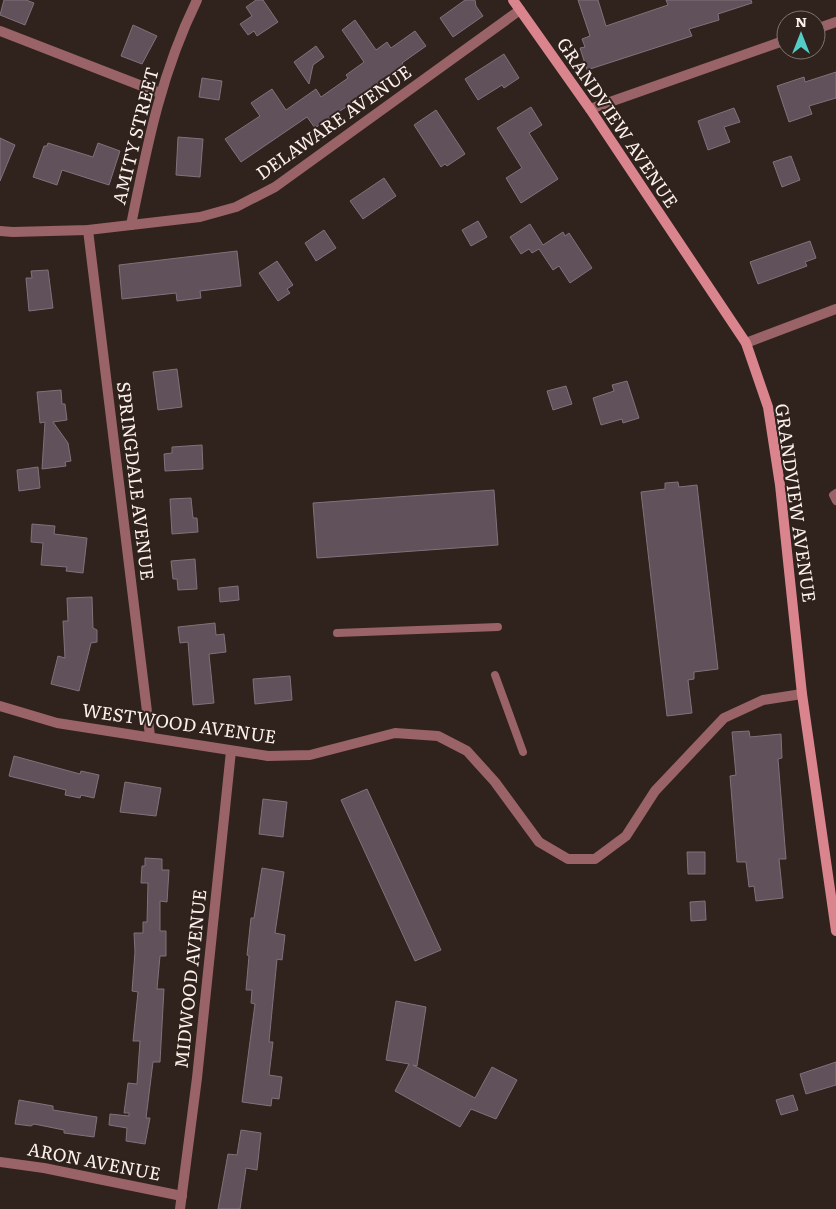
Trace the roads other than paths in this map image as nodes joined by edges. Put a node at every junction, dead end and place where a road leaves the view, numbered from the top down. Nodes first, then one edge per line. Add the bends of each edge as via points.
1 (197, 0) edge
2 (513, 0) edge
3 (520, 10) junction
4 (0, 31) edge
5 (776, 44) edge
6 (160, 93) junction
7 (590, 109) junction
8 (131, 225) junction
9 (88, 230) junction
10 (0, 231) edge
11 (836, 309) edge
12 (746, 343) junction
13 (498, 627) dead end
14 (337, 633) dead end
15 (495, 675) dead end
16 (802, 694) junction
17 (0, 706) edge
18 (150, 736) junction
19 (231, 751) junction
20 (523, 752) dead end
21 (836, 931) edge
22 (0, 1162) edge
23 (182, 1196) junction
24 (180, 1209) edge

1 - 6 street, AMITY STREET
2 - 3 main road, GRANDVIEW AVENUE
3 - 7 main road, GRANDVIEW AVENUE
3 - 8 street, DELAWARE AVENUE via 275,188 236,207 200,217
4 - 6 street
5 - 7 street
6 - 8 street, AMITY STREET
7 - 12 main road, GRANDVIEW AVENUE
8 - 9 street, DELAWARE AVENUE
9 - 10 street, DELAWARE AVENUE
9 - 18 street, SPRINGDALE AVENUE
11 - 12 street
12 - 16 main road, GRANDVIEW AVENUE via 770,417
13 - 14 lane
15 - 20 lane
16 - 19 street, WESTWOOD AVENUE via 763,700 724,718 654,791 626,836 596,859 568,860 539,842 495,782 467,751 438,736 395,733 310,754 268,756
16 - 21 main road, GRANDVIEW AVENUE
17 - 18 street, WESTWOOD AVENUE via 57,724
18 - 19 street, WESTWOOD AVENUE
19 - 23 street, MIDWOOD AVENUE
22 - 23 street, ARON AVENUE
23 - 24 street, MIDWOOD AVENUE

